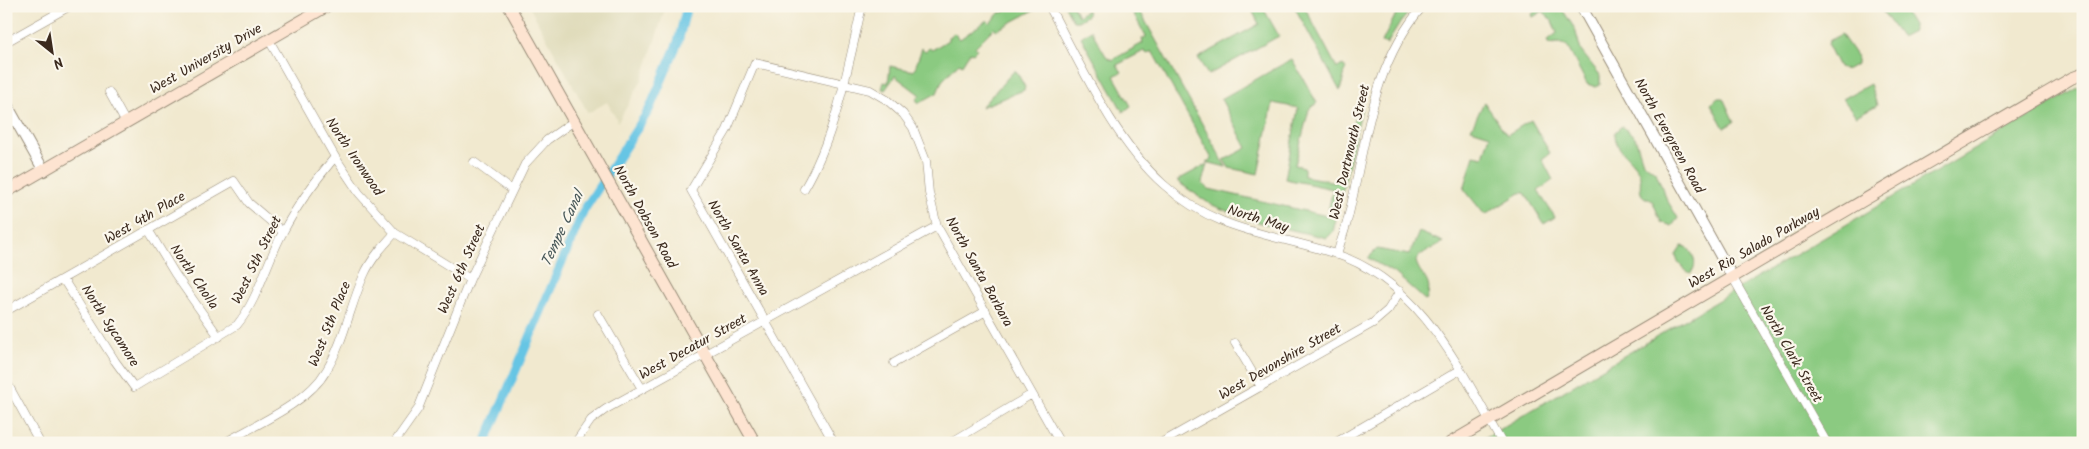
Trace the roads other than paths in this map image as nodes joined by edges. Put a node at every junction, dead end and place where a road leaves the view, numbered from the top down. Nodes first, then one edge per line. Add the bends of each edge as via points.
1 (70, 6) edge
2 (327, 6) edge
3 (509, 6) edge
4 (862, 6) edge
5 (1049, 6) edge
6 (1424, 6) edge
7 (1581, 6) edge
8 (311, 10) edge
9 (269, 40) junction
10 (6, 42) edge
11 (755, 63) joint
12 (2083, 68) edge
13 (2077, 76) edge
14 (842, 85) junction
15 (109, 92) dead end
16 (6, 103) edge
17 (574, 121) junction
18 (126, 123) junction
19 (335, 157) junction
20 (474, 162) dead end
21 (44, 171) junction
22 (804, 189) dead end
23 (512, 190) junction
24 (6, 192) edge
25 (937, 226) junction
26 (149, 231) junction
27 (283, 232) junction
28 (395, 233) junction
29 (1337, 254) junction
30 (1733, 278) junction
31 (63, 279) junction
32 (470, 279) junction
33 (1400, 291) junction
34 (6, 311) edge
35 (986, 311) junction
36 (598, 314) dead end
37 (766, 322) junction
38 (219, 337) junction
39 (1235, 343) dead end
40 (705, 353) junction
41 (894, 363) dead end
42 (1460, 370) junction
43 (6, 381) edge
44 (134, 387) joint
45 (1261, 387) junction
46 (642, 389) junction
47 (1032, 394) junction
48 (1489, 420) junction
49 (753, 442) edge
50 (40, 443) edge
51 (224, 443) edge
52 (394, 443) edge
53 (575, 443) edge
54 (834, 443) edge
55 (950, 443) edge
56 (1060, 443) edge
57 (1161, 443) edge
58 (1335, 443) edge
59 (1450, 443) edge
60 (1502, 443) edge
61 (1827, 443) edge

1 - 10 street
2 - 8 main road, West University Drive
3 - 17 main road, North Dobson Road
4 - 14 street
5 - 29 street, North May via 1128,148 1164,185 1213,218 1239,230
6 - 29 street, West Dartmouth Street via 1408,24 1377,88
7 - 30 street, North Evergreen Road
8 - 9 main road, West University Drive
9 - 18 main road, West University Drive
9 - 19 street, North Ironwood
11 - 14 street, North Santa Barbara
11 - 37 street, North Santa Anna via 727,130 691,190
12 - 13 main road, West Rio Salado Parkway
13 - 30 main road, West Rio Salado Parkway
14 - 22 street via 816,169
14 - 25 street, North Santa Barbara via 870,90 888,100 913,128 926,161
15 - 18 street
16 - 21 street
17 - 23 street, West 6th Street via 534,152
17 - 40 main road, North Dobson Road
18 - 21 main road, West University Drive
19 - 27 street, West 5th Street via 310,187
19 - 28 street, North Ironwood via 359,193
20 - 23 street
21 - 24 main road, West University Drive
23 - 32 street, West 6th Street
25 - 35 street, North Santa Barbara
25 - 37 street, West Decatur Street
26 - 27 street, West 4th Place via 234,181 249,203
26 - 31 street, West 4th Place
26 - 38 street, North Cholla
27 - 38 street, West 5th Street via 248,311 237,325
28 - 32 street, North Ironwood
28 - 51 street, West 5th Place via 364,274 326,372 296,402
29 - 33 street, North May via 1359,263
30 - 48 main road, West Rio Salado Parkway
30 - 61 street, North Clark Street
31 - 34 street, West 4th Place
31 - 44 street, North Sycamore
32 - 52 street, West 6th Street via 418,408
33 - 42 street, North May via 1437,332
33 - 45 street, West Devonshire Street via 1388,310 1374,322
35 - 41 street
35 - 47 street, North Santa Barbara
36 - 46 street
37 - 40 street, West Decatur Street
37 - 54 street, North Santa Anna
38 - 44 street, West 5th Street
39 - 45 street
40 - 46 street, West Decatur Street
40 - 49 main road, North Dobson Road
42 - 48 street, North May
42 - 58 street
43 - 50 street
45 - 57 street, West Devonshire Street
46 - 53 street, West Decatur Street via 591,420
47 - 55 street
47 - 56 street, North Santa Barbara
48 - 59 main road, West Rio Salado Parkway
48 - 60 street, North May

